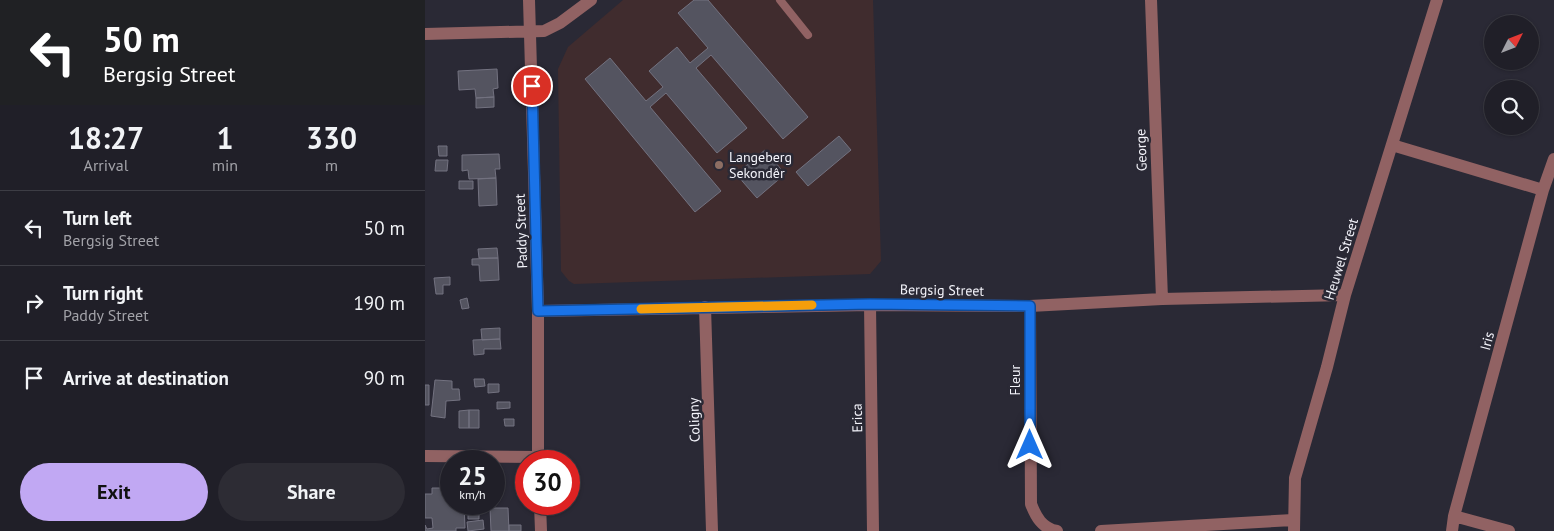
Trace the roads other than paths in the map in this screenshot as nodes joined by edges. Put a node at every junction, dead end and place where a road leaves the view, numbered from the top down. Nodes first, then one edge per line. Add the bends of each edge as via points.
1 (529, 0) edge
2 (591, 0) edge
3 (780, 0) edge
4 (1151, 0) edge
5 (1437, 0) edge
6 (531, 31) junction
7 (425, 34) edge
8 (808, 35) dead end
9 (1392, 145) junction
10 (1554, 159) edge
11 (1543, 190) junction
12 (1345, 295) junction
13 (1162, 299) junction
14 (870, 304) junction
15 (1030, 306) junction
16 (705, 307) junction
17 (538, 311) junction
18 (538, 450) edge
19 (425, 456) edge
20 (515, 458) edge
21 (540, 515) edge
22 (1454, 516) junction
23 (1293, 526) edge
24 (541, 531) edge
25 (713, 531) edge
26 (873, 531) edge
27 (1057, 531) edge
28 (1101, 531) edge
29 (1452, 531) edge
30 (1509, 531) edge

1 - 6 street, Paddy Street
2 - 6 street via 560,23 544,31
3 - 8 lane
4 - 13 street, George
5 - 9 street, Heuwel Street
6 - 7 street
6 - 17 street, Paddy Street
9 - 11 street
9 - 12 street, Heuwel Street
10 - 11 street, Iris
11 - 22 street, Iris
12 - 13 street, Bergsig Street
12 - 23 street, Heuwel Street via 1295,478
13 - 15 street, Bergsig Street
14 - 15 street, Bergsig Street
14 - 16 street, Bergsig Street
14 - 26 street, Erica
15 - 27 street, Fleur via 1031,504 1036,517
16 - 17 street, Bergsig Street
16 - 25 street, Coligny
17 - 18 street, Paddy Street
19 - 20 street
21 - 24 street
22 - 29 street, Iris
22 - 30 street
23 - 28 street

